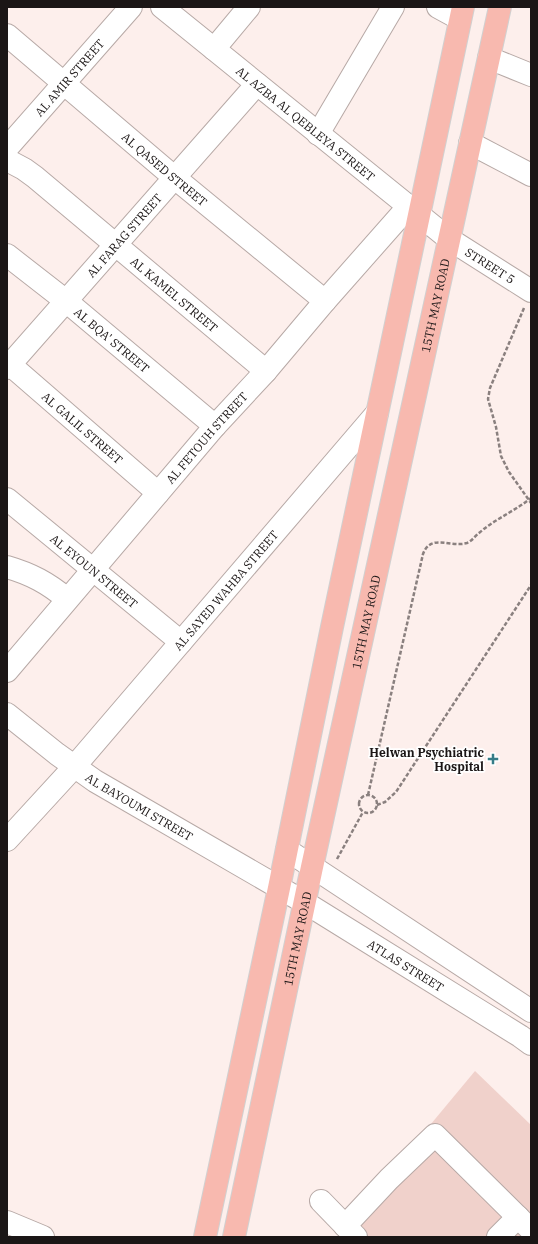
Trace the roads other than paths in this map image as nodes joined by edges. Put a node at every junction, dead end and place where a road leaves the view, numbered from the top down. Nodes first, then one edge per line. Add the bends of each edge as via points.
1 (131, 7) edge
2 (162, 7) edge
3 (249, 7) edge
4 (393, 7) edge
5 (438, 7) edge
6 (500, 7) edge
7 (462, 13) edge
8 (7, 35) edge
9 (214, 50) junction
10 (489, 58) junction
11 (531, 74) edge
12 (64, 83) junction
13 (257, 84) junction
14 (318, 134) junction
15 (470, 143) junction
16 (7, 148) edge
17 (7, 160) edge
18 (531, 176) edge
19 (174, 178) junction
20 (413, 211) junction
21 (449, 239) junction
22 (116, 244) junction
23 (7, 255) edge
24 (531, 291) edge
25 (325, 301) junction
26 (66, 302) junction
27 (8, 365) edge
28 (266, 371) junction
29 (377, 413) junction
30 (215, 426) junction
31 (158, 493) junction
32 (7, 499) edge
33 (7, 567) edge
34 (93, 570) junction
35 (67, 599) junction
36 (181, 642) junction
37 (7, 670) edge
38 (7, 714) edge
39 (74, 766) junction
40 (7, 840) edge
41 (287, 850) junction
42 (319, 872) junction
43 (279, 888) junction
44 (304, 902) junction
45 (531, 1012) edge
46 (531, 1044) edge
47 (320, 1201) dead end
48 (7, 1222) edge
49 (524, 1223) edge
50 (350, 1232) edge
51 (43, 1237) edge
52 (205, 1237) edge
53 (234, 1237) edge
54 (498, 1237) edge

1 - 12 street, AL AMIR STREET
2 - 9 street, AL AZBA AL QEBLEYA STREET
3 - 9 street
4 - 14 street
5 - 7 street
6 - 10 main road, 15TH MAY ROAD
7 - 20 main road
8 - 12 street, AL QASED STREET
9 - 13 street, AL AZBA AL QEBLEYA STREET
10 - 11 street
10 - 15 main road, 15TH MAY ROAD
12 - 16 street, AL AMIR STREET
12 - 19 street, AL QASED STREET
13 - 14 street, AL AZBA AL QEBLEYA STREET
13 - 19 street, AL FARAG STREET
14 - 20 street, AL AZBA AL QEBLEYA STREET
15 - 18 street
15 - 21 main road, 15TH MAY ROAD
17 - 22 street, AL KAMEL STREET via 35,177
19 - 22 street, AL FARAG STREET
19 - 25 street, AL QASED STREET
20 - 21 street, AL AZBA AL QEBLEYA STREET
20 - 25 street, AL FETOUH STREET
20 - 29 main road
21 - 24 street, STREET 5
21 - 42 main road, 15TH MAY ROAD
22 - 26 street, AL FARAG STREET
22 - 28 street, AL KAMEL STREET
23 - 26 street, AL BQA' STREET
25 - 28 street, AL FETOUH STREET
26 - 27 street, AL FARAG STREET
26 - 30 street, AL BQA' STREET
27 - 31 street, AL GALIL STREET
28 - 30 street, AL FETOUH STREET
29 - 36 street, AL SAYED WAHBA STREET
29 - 41 main road
30 - 31 street, AL FETOUH STREET
31 - 34 street, AL FETOUH STREET
32 - 34 street, AL EYOUN STREET
33 - 35 street via 40,579
34 - 35 street, AL FETOUH STREET
34 - 36 street, AL EYOUN STREET
35 - 37 street, AL FETOUH STREET
36 - 39 street, AL SAYED WAHBA STREET
38 - 39 street, AL BAYOUMI STREET
39 - 40 street, AL SAYED WAHBA STREET
39 - 43 street, AL BAYOUMI STREET via 117,795
41 - 42 street
41 - 43 main road
42 - 44 main road, 15TH MAY ROAD
42 - 45 street
43 - 44 street, ATLAS STREET
43 - 52 main road
44 - 46 street, ATLAS STREET
44 - 53 main road, 15TH MAY ROAD
47 - 50 street
48 - 51 street
49 - 50 street via 435,1135 389,1179
49 - 54 street

